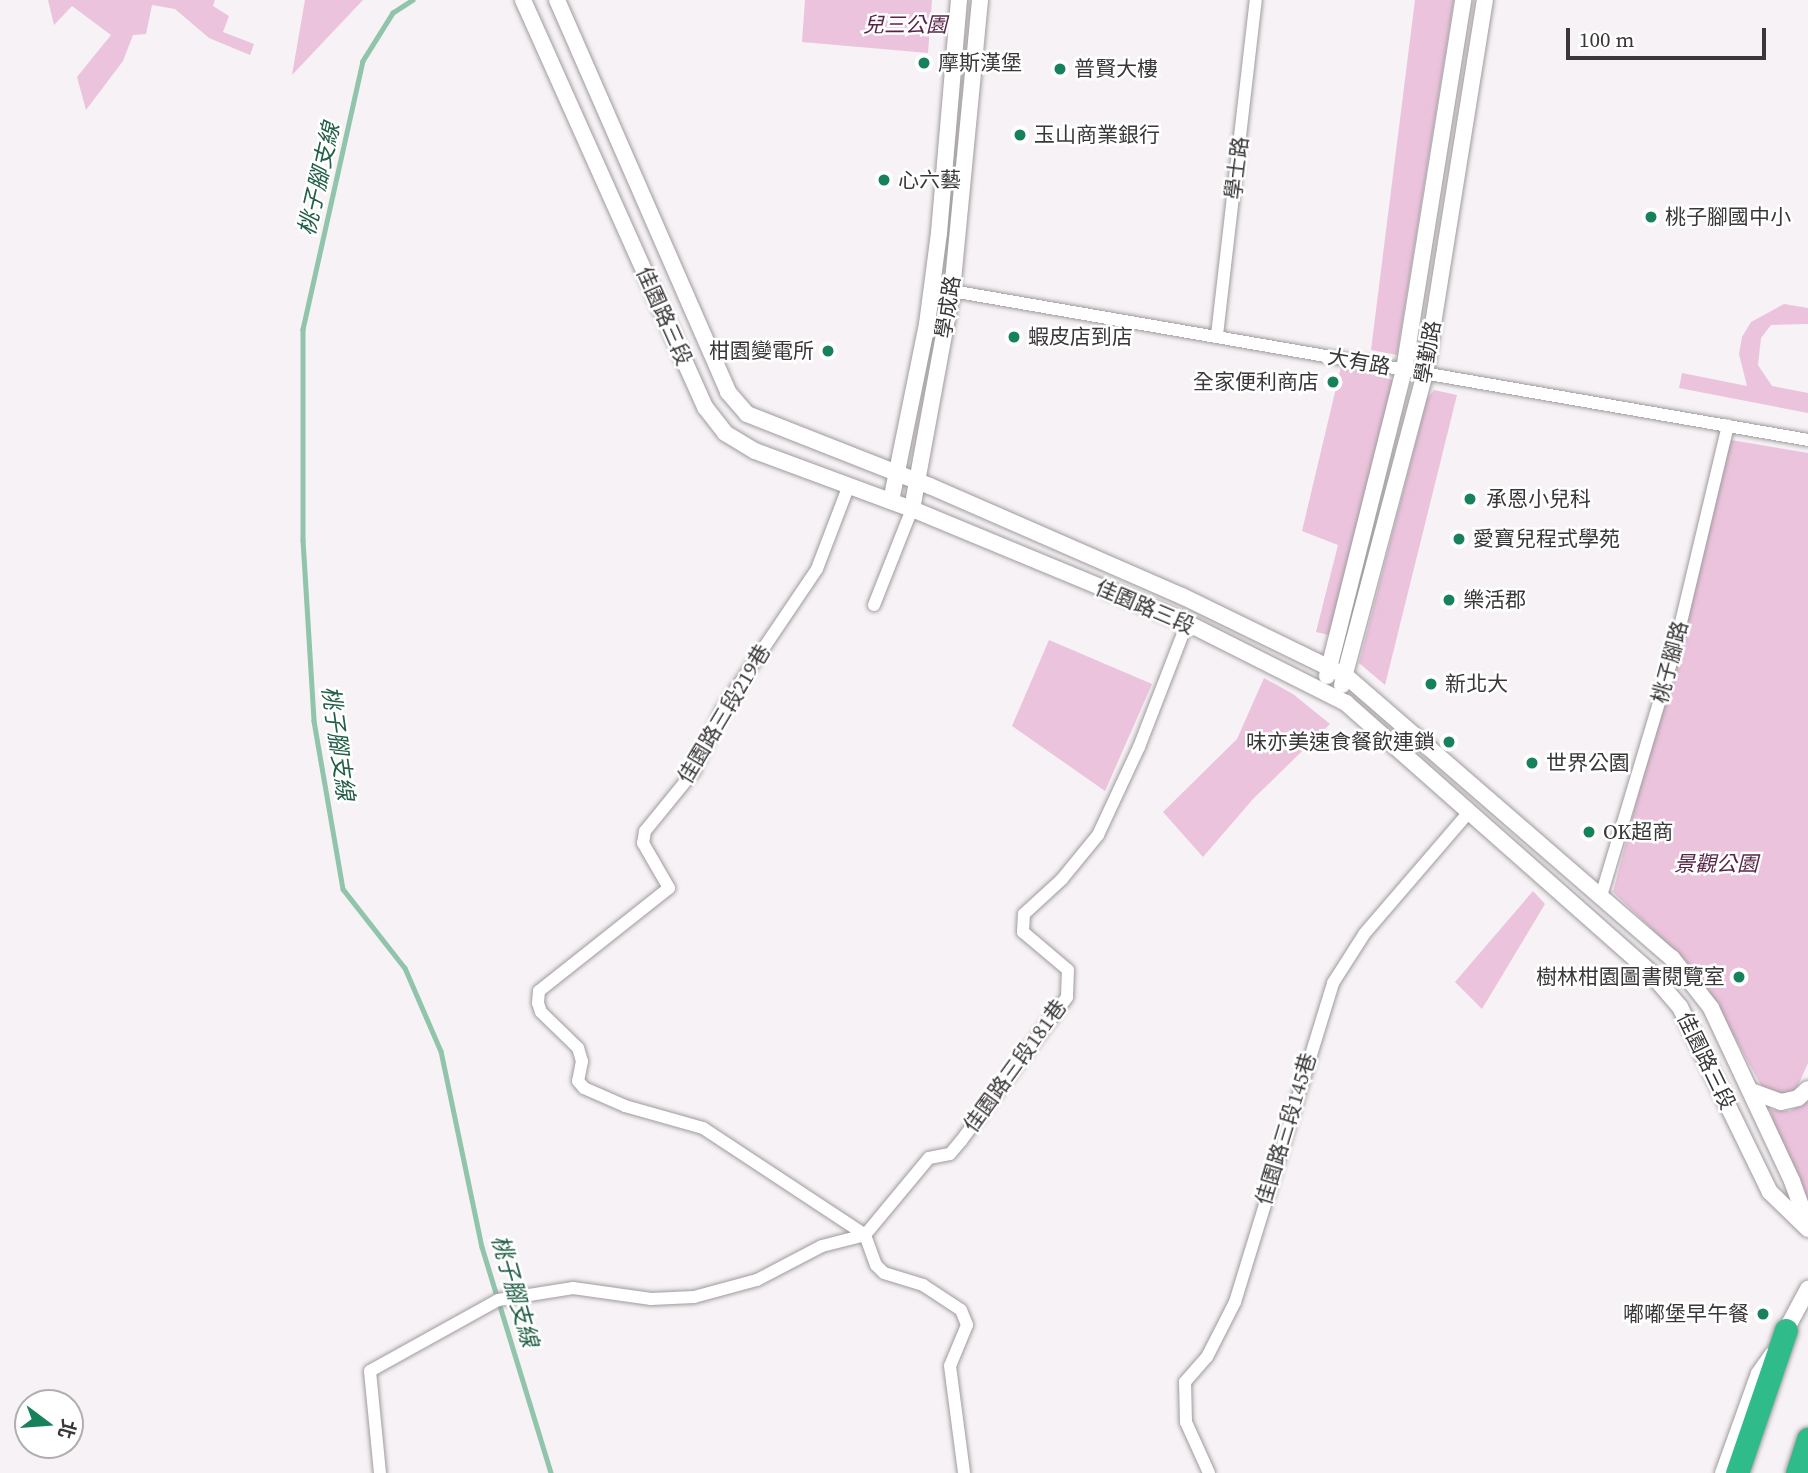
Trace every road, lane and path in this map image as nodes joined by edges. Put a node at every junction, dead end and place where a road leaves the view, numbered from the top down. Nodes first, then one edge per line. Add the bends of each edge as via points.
1 (523, 0) edge
2 (557, 0) edge
3 (959, 0) edge
4 (979, 0) edge
5 (1256, 0) edge
6 (1463, 0) edge
7 (1485, 0) edge
8 (952, 291) junction
9 (1217, 335) junction
10 (1404, 370) junction
11 (1425, 374) junction
12 (1728, 425) junction
13 (1808, 440) edge
14 (899, 475) junction
15 (918, 482) junction
16 (849, 485) junction
17 (891, 501) junction
18 (912, 509) junction
19 (874, 605) dead end
20 (1187, 624) junction
21 (1330, 667) junction
22 (1346, 676) junction
23 (1330, 692) junction
24 (1469, 812) junction
25 (1601, 895) junction
26 (1808, 1089) edge
27 (1750, 1090) junction
28 (1808, 1227) edge
29 (865, 1235) junction
30 (1808, 1289) edge
31 (1786, 1330) junction
32 (380, 1473) edge
33 (964, 1473) edge
34 (1209, 1473) edge
35 (1721, 1473) edge
36 (1737, 1473) edge

1 - 16 street, 佳園路三段 via 705,407 725,433 755,451
2 - 14 street, 佳園路三段 via 728,392 747,414
3 - 14 street, 學成路 via 939,233
4 - 8 street, 學成路
5 - 9 street, 學士路
6 - 10 street, 學勤路
7 - 11 street, 學勤路
8 - 9 street, 大有路
8 - 15 street, 學成路
9 - 10 street, 大有路
10 - 11 street, 大有路
10 - 21 street, 學勤路
11 - 12 street, 大有路
11 - 22 street, 學勤路
12 - 13 street, 大有路
12 - 25 street, 桃子腳路 via 1673,656
14 - 15 street, 佳園路三段
14 - 17 street, 學成路
15 - 18 street, 學成路
15 - 21 street, 佳園路三段 via 1182,596
16 - 17 street, 佳園路三段
16 - 29 street, 佳園路三段219巷 via 817,569 722,710 694,771 645,831 643,843 669,888 538,991 538,1003 541,1012 578,1048 582,1060 578,1081 584,1088 625,1106 703,1128
17 - 18 street, 佳園路三段
18 - 19 street, 學成路
18 - 20 street, 佳園路三段
20 - 23 street, 佳園路三段
20 - 29 street, 佳園路三段181巷 via 1139,747 1098,835 1062,879 1024,914 1023,932 1068,970 1067,997 961,1142 950,1154 929,1158
21 - 22 street, 佳園路三段
21 - 23 street, 學勤路
22 - 23 street, 學勤路
22 - 25 street, 佳園路三段
23 - 24 street, 佳園路三段
24 - 28 street, 佳園路三段 via 1650,972 1681,1007 1770,1192
24 - 34 street, 佳園路三段145巷 via 1364,933 1333,983 1235,1302 1207,1357 1185,1382 1186,1422
25 - 27 street, 佳園路三段 via 1672,958 1711,1008
26 - 27 street via 1798,1098 1780,1102
27 - 28 street, 佳園路三段
29 - 32 street via 822,1246 757,1280 694,1297 651,1299 573,1288 498,1300 370,1371
29 - 33 street via 876,1265 884,1273 923,1285 961,1310 967,1325 950,1366
30 - 31 street
31 - 35 street via 1757,1373
31 - 36 highway

